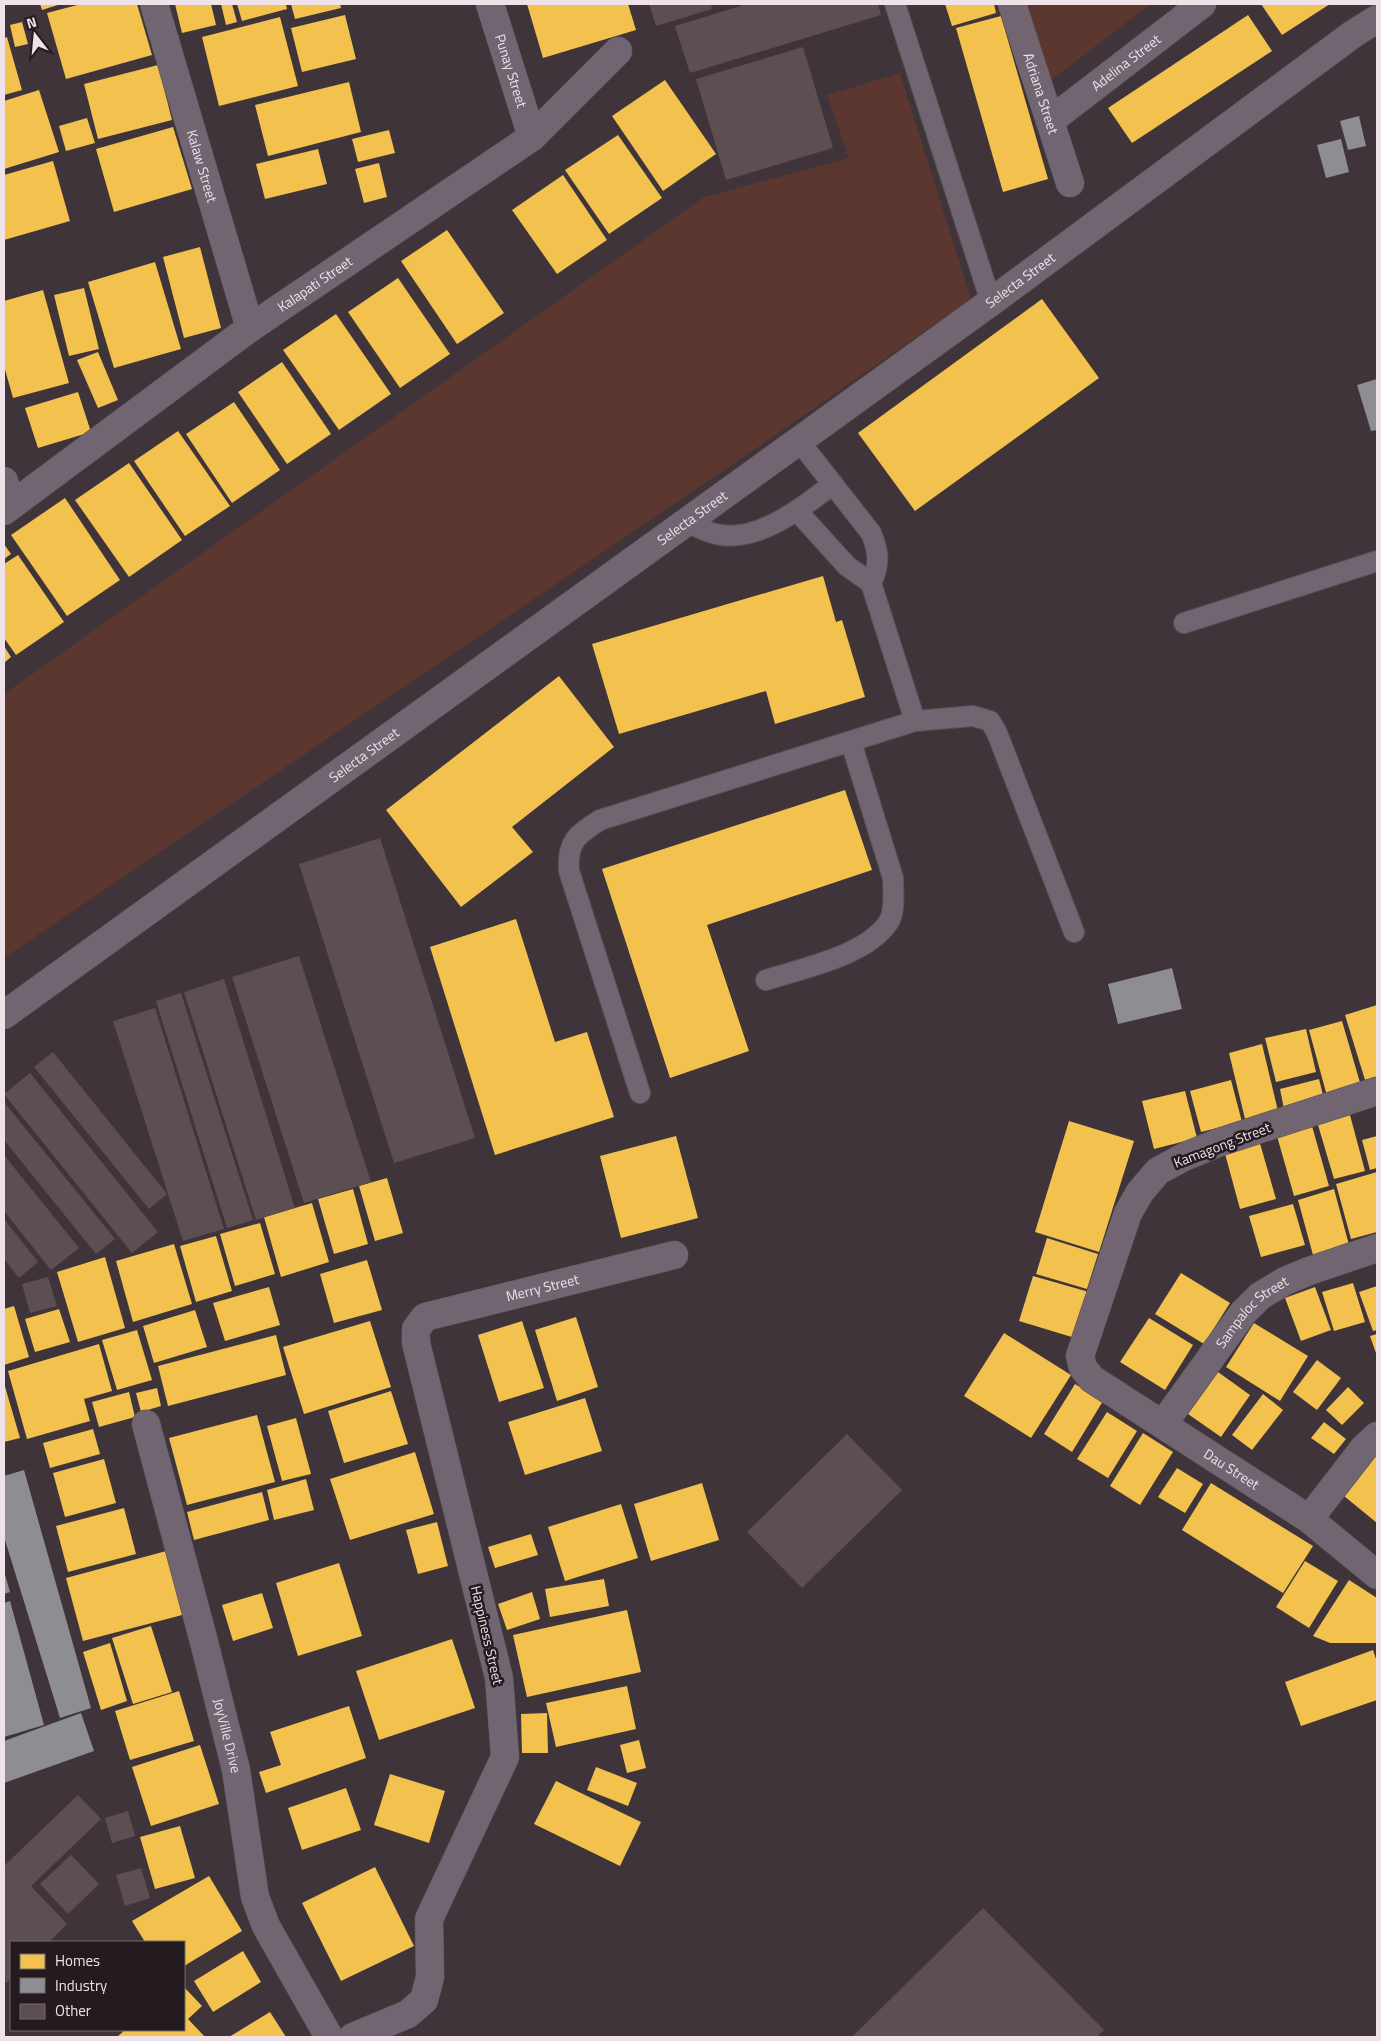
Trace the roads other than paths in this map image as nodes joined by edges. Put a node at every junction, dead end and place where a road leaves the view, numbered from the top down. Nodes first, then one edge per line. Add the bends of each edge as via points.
1 (154, 4) edge
2 (490, 4) edge
3 (894, 4) edge
4 (1012, 4) edge
5 (1202, 4) edge
6 (1377, 18) edge
7 (618, 51) dead end
8 (1050, 121) junction
9 (532, 137) junction
10 (1070, 183) dead end
11 (991, 302) junction
12 (250, 328) junction
13 (799, 441) junction
14 (833, 484) junction
15 (6, 499) edge
16 (798, 512) junction
17 (687, 522) junction
18 (1377, 561) edge
19 (871, 583) junction
20 (1184, 622) dead end
21 (915, 721) junction
22 (851, 742) junction
23 (1074, 932) dead end
24 (766, 980) dead end
25 (4, 1015) edge
26 (1377, 1091) edge
27 (640, 1094) dead end
28 (1377, 1248) edge
29 (674, 1255) dead end
30 (416, 1329) joint
31 (1083, 1368) joint
32 (146, 1424) dead end
33 (1163, 1424) junction
34 (1377, 1436) edge
35 (1309, 1519) junction
36 (1377, 1575) edge
37 (329, 2037) edge
38 (354, 2037) edge

1 - 12 street, Kalaw Street
2 - 9 street, Punay Street
3 - 11 lane
4 - 8 street, Adriana Street
5 - 8 street, Adelina Street
6 - 11 street, Selecta Street
7 - 9 street, Kalapati Street
8 - 10 street, Adriana Street
9 - 12 street, Kalapati Street
11 - 13 street, Selecta Street
12 - 15 street, Kalapati Street
13 - 14 lane
13 - 17 street, Selecta Street
14 - 16 lane
14 - 19 lane via 863,520 878,548 877,572
16 - 17 lane via 773,524 734,535 717,534
16 - 19 lane via 846,566
17 - 25 street, Selecta Street
18 - 20 lane
19 - 21 lane
21 - 22 lane
21 - 23 lane via 973,716 990,721
22 - 24 lane via 893,878 894,899 889,922 867,944
22 - 27 lane via 600,820 572,843 568,855 572,884
26 - 31 street, Kamagong Street via 1220,1142 1158,1171 1128,1213 1080,1356
28 - 33 street, Sampaloc Street via 1301,1274 1260,1296 1243,1313
29 - 30 street, Merry Street via 425,1317
30 - 38 street, Happiness Street via 416,1344 499,1678 505,1757 430,1919 430,1977 424,2000 408,2014
31 - 33 street, Dau Street via 1092,1379
32 - 37 street, JoyVille Drive via 236,1770 255,1897 266,1926
33 - 35 street, Dau Street
34 - 35 street
35 - 36 street, Dau Street

